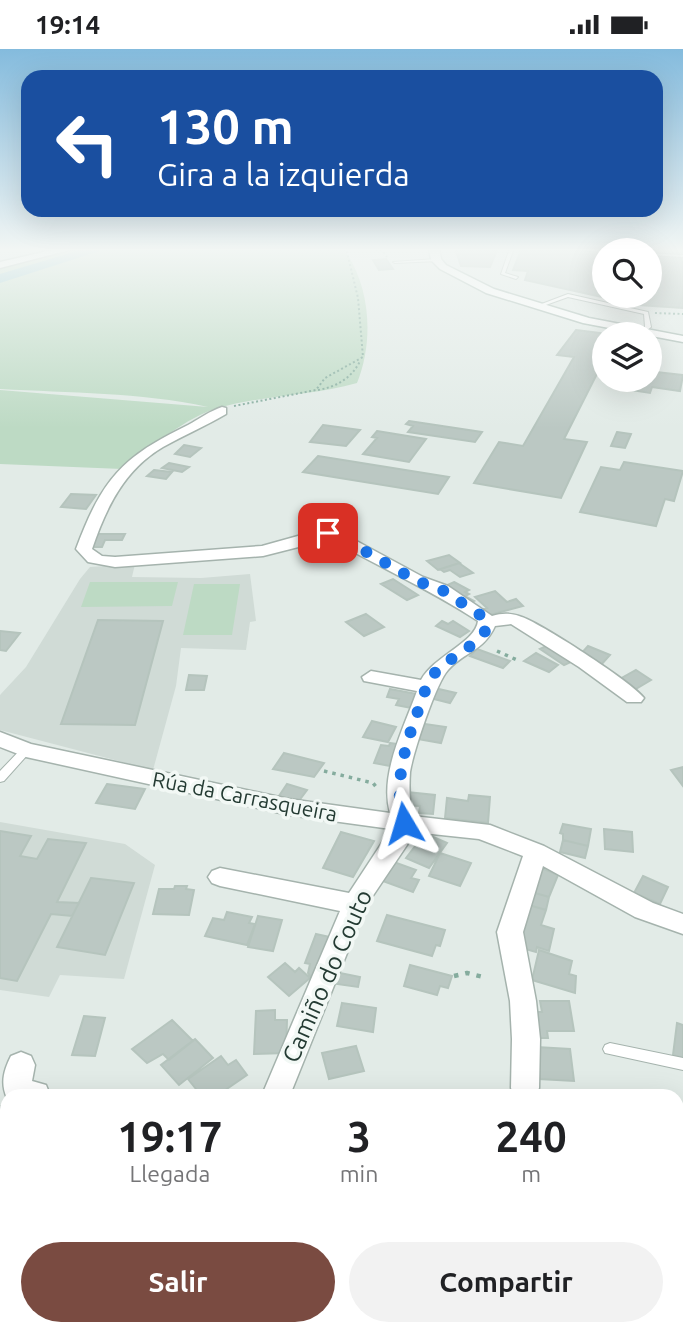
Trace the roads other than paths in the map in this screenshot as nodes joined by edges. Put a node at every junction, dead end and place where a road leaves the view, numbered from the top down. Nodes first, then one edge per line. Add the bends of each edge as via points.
1 (541, 308) edge
2 (624, 308) edge
3 (592, 320) junction
4 (601, 322) edge
5 (602, 322) edge
6 (647, 322) edge
7 (662, 335) edge
8 (683, 339) edge
9 (222, 411) road end
10 (488, 623) junction
11 (372, 677) dead end
12 (427, 687) junction
13 (634, 698) dead end
14 (0, 739) edge
15 (26, 750) junction
16 (0, 778) edge
17 (404, 823) junction
18 (536, 852) junction
19 (220, 877) dead end
20 (355, 903) junction
21 (683, 924) edge
22 (610, 1049) dead end
23 (683, 1064) edge
24 (21, 1065) dead end
25 (525, 1088) dead end
26 (18, 1089) edge
27 (279, 1089) edge

1 - 3 main road
2 - 6 lane via 646,313
3 - 4 main road
3 - 5 main road
7 - 8 main road
9 - 10 street via 156,446 118,478 88,537 87,555 116,562 263,551 333,534 442,590
10 - 12 street via 481,638 444,663
10 - 13 street via 516,619
11 - 12 street
12 - 17 street via 400,770 398,803
14 - 15 street, Rúa da Carrasqueira
15 - 16 lane
15 - 17 street, Rúa da Carrasqueira via 289,807
17 - 18 street, Rúa da Carrasqueira via 482,831
17 - 20 street, Camiño do Couto
18 - 21 street, Rúa da Carrasqueira via 644,910
18 - 25 street via 510,932 523,1001
19 - 20 street via 330,902
20 - 27 street, Camiño do Couto
22 - 23 lane
24 - 26 street

